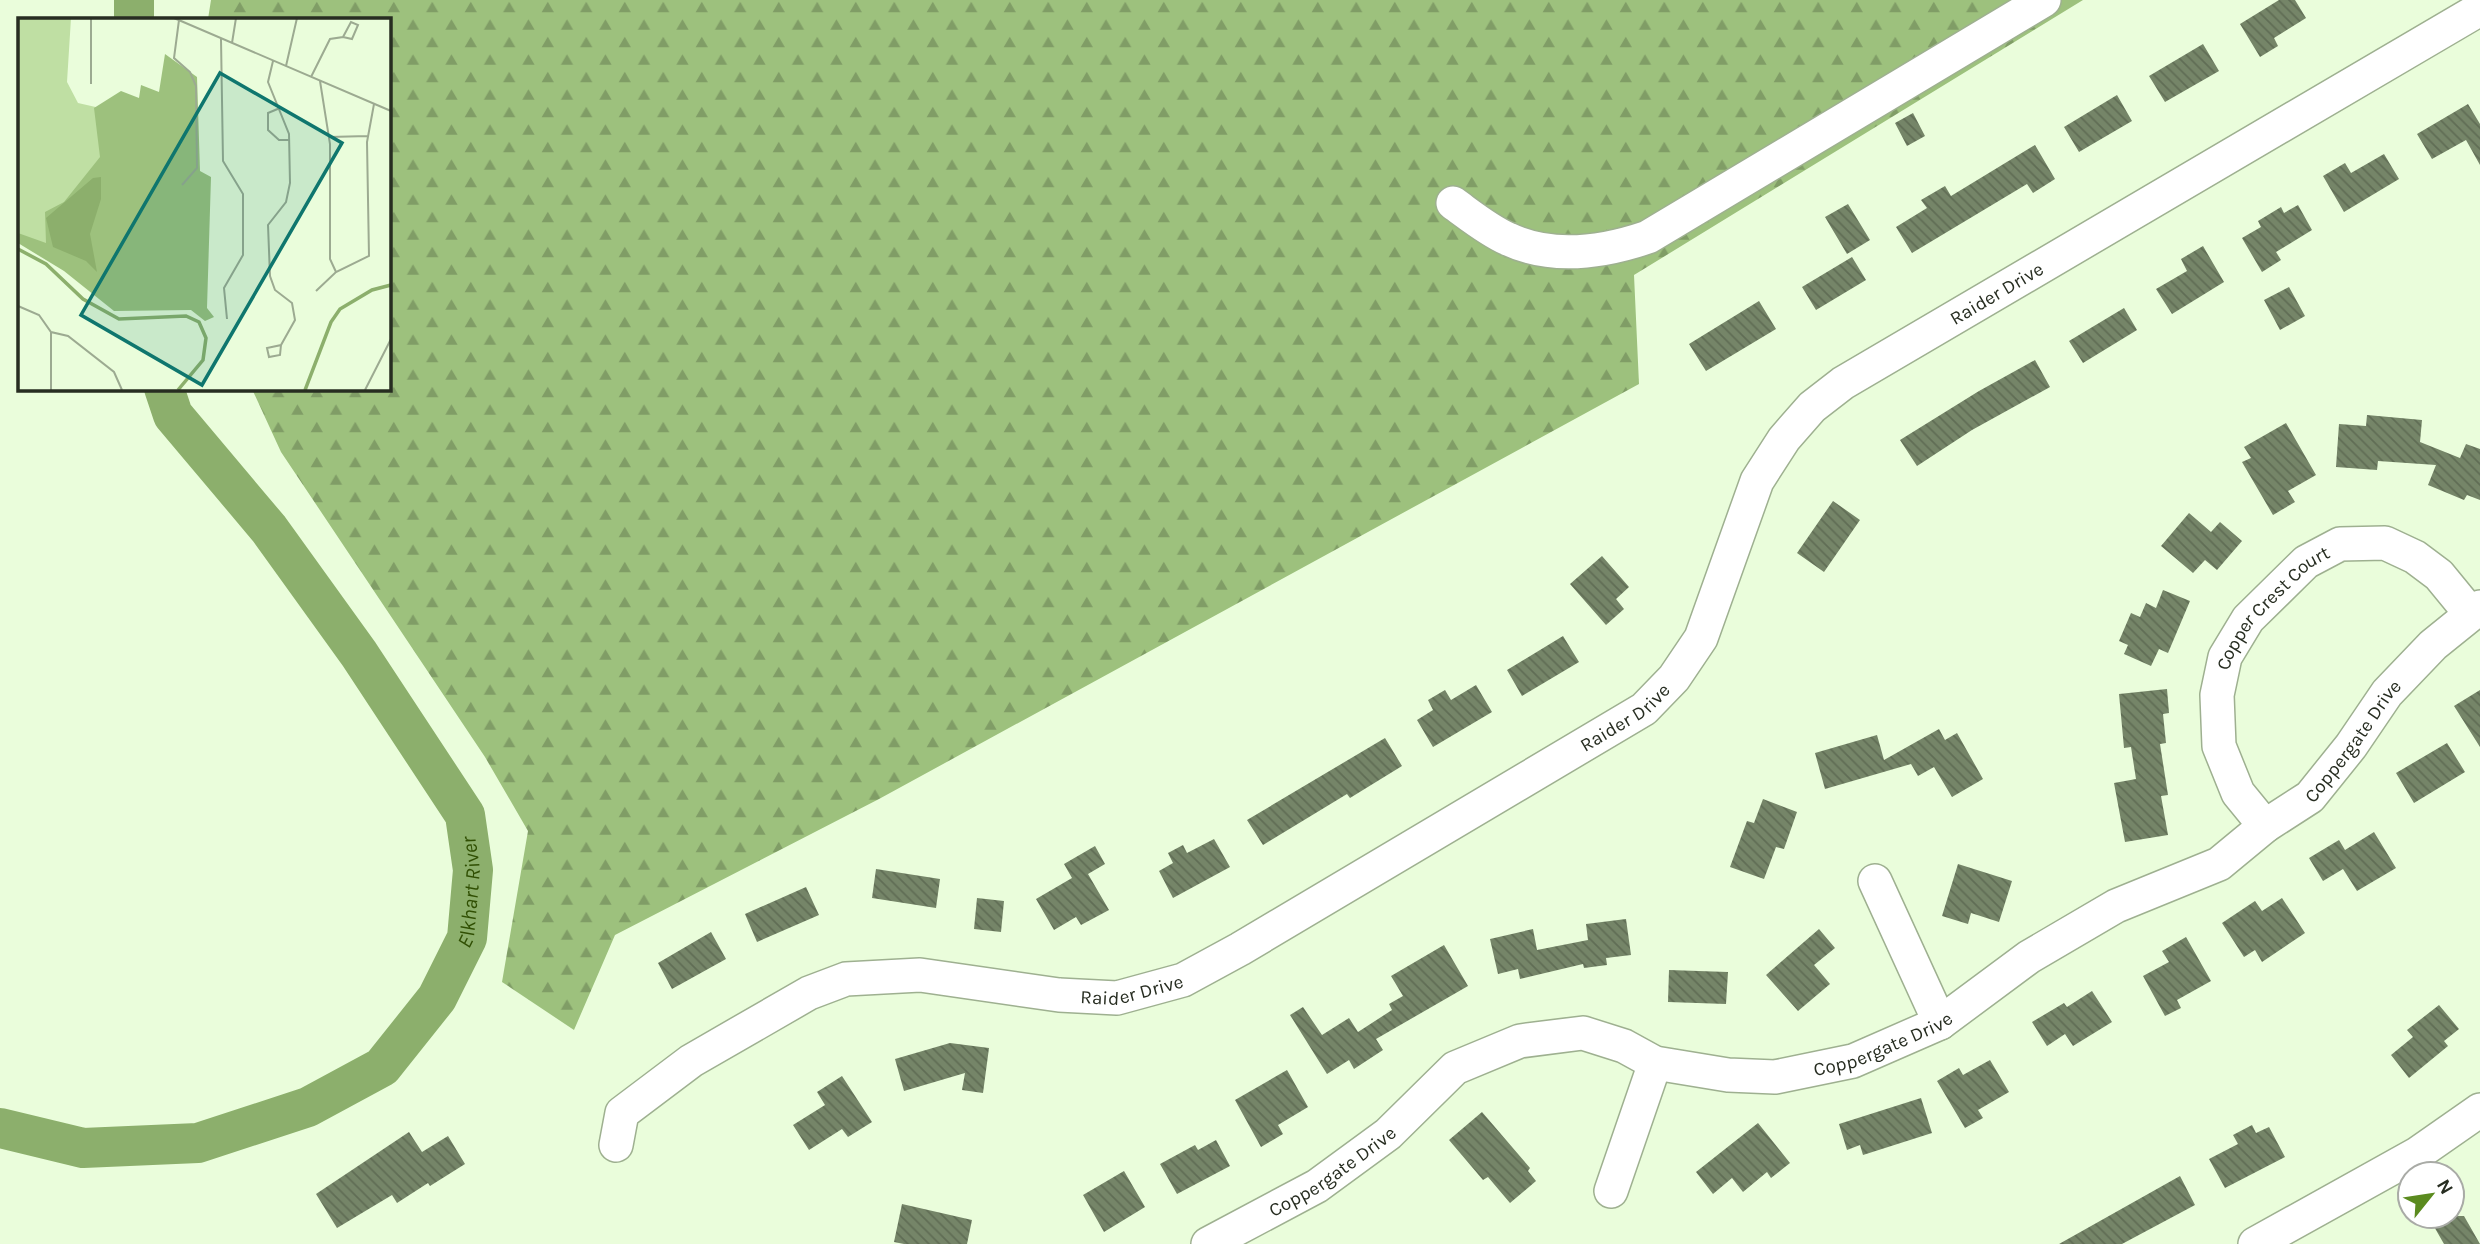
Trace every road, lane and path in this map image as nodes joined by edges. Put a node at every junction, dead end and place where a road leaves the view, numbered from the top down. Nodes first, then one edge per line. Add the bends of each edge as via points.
1 (2044, 0) edge
2 (2480, 9) edge
3 (1453, 203) dead end
4 (2475, 610) edge
5 (2265, 826) junction
6 (1875, 881) dead end
7 (1940, 1023) junction
8 (1655, 1063) junction
9 (2478, 1118) edge
10 (616, 1145) dead end
11 (1611, 1191) dead end
12 (1216, 1242) edge
13 (2255, 1244) edge

1 - 3 street via 1648,237 1623,246 1565,253 1509,240
2 - 10 street, Raider Drive via 1855,376 1812,407 1757,481 1701,638 1674,678 1644,709 1183,980 1117,998 1059,995 920,975 846,979 809,993 691,1061 622,1114
4 - 5 street, Coppergate Drive via 2387,693 2310,797
4 - 5 street, Copper Crest Court via 2415,557 2385,543 2340,544 2306,562 2248,619 2225,657 2217,695 2219,746 2238,793
5 - 7 street, Coppergate Drive via 2219,864 2116,906 2029,957
6 - 7 street
7 - 8 street, Coppergate Drive via 1853,1062 1775,1077
8 - 11 street
8 - 12 street, Coppergate Drive via 1624,1046 1583,1033 1520,1041 1455,1068 1388,1134 1317,1186
9 - 13 street

